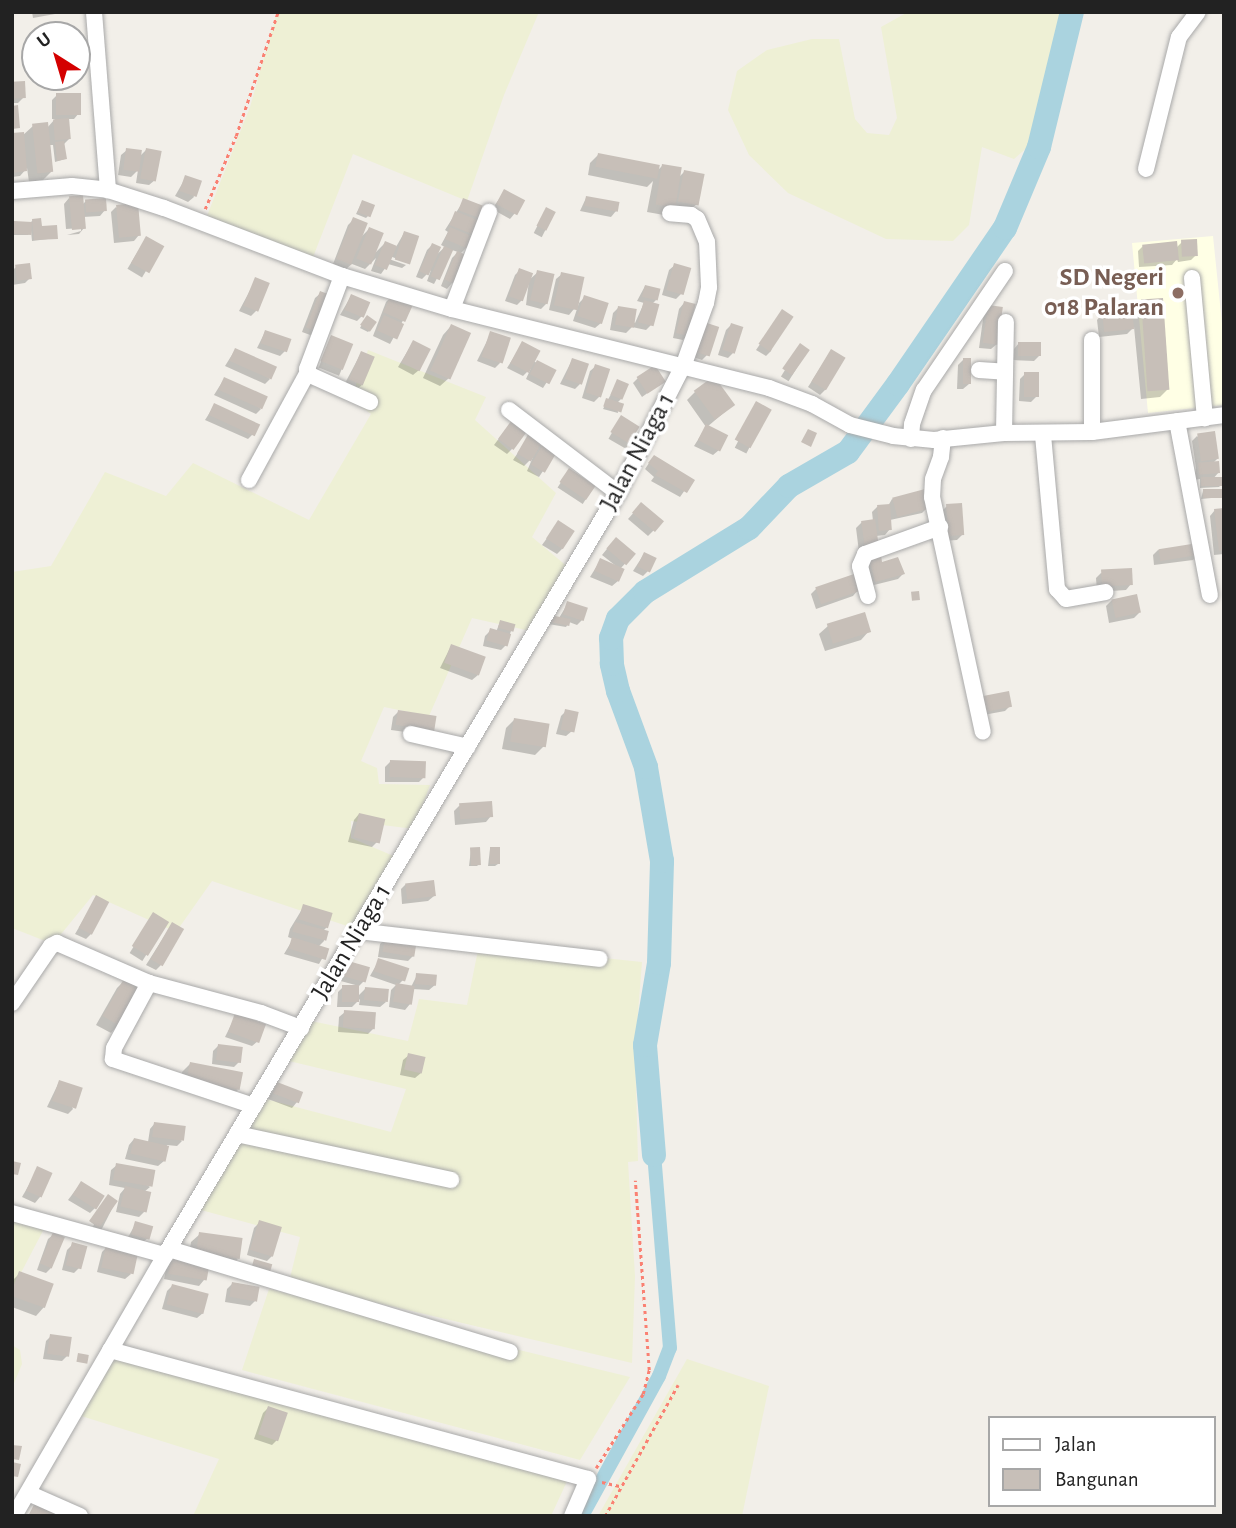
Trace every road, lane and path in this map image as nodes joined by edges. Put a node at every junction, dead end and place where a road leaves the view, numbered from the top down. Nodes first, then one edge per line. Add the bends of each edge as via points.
1 (94, 12) edge
2 (278, 12) edge
3 (1198, 12) edge
4 (1146, 169) dead end
5 (107, 190) junction
6 (12, 191) edge
7 (489, 212) dead end
8 (670, 213) dead end
9 (199, 222) junction
10 (1005, 271) dead end
11 (342, 276) junction
12 (1192, 278) dead end
13 (452, 309) junction
14 (1006, 322) dead end
15 (1092, 340) dead end
16 (684, 364) junction
17 (979, 370) dead end
18 (308, 372) junction
19 (1005, 372) junction
20 (370, 401) dead end
21 (509, 410) dead end
22 (1224, 415) edge
23 (1205, 418) junction
24 (1177, 421) junction
25 (1092, 432) junction
26 (1004, 433) junction
27 (1042, 435) junction
28 (943, 438) junction
29 (911, 439) junction
30 (249, 480) dead end
31 (618, 493) junction
32 (940, 527) junction
33 (1105, 592) dead end
34 (1210, 594) dead end
35 (868, 596) dead end
36 (983, 732) dead end
37 (411, 734) dead end
38 (468, 747) junction
39 (358, 931) junction
40 (598, 959) dead end
41 (149, 983) junction
42 (12, 1003) edge
43 (301, 1028) junction
44 (254, 1106) junction
45 (237, 1134) junction
46 (451, 1180) dead end
47 (635, 1181) dead end
48 (12, 1213) edge
49 (167, 1252) junction
50 (110, 1350) junction
51 (510, 1352) dead end
52 (678, 1385) dead end
53 (589, 1479) junction
54 (613, 1485) dead end
55 (620, 1486) junction
56 (27, 1493) junction
57 (14, 1516) edge
58 (80, 1516) edge
59 (572, 1516) edge
60 (605, 1516) edge

1 - 5 street
2 - 9 path via 236,136
3 - 4 street via 1179,37
5 - 6 street via 72,186
5 - 9 street
7 - 13 street
8 - 16 street, Jalan Niaga 1 via 697,219 708,242 706,303
9 - 11 street
10 - 29 street via 924,390
11 - 13 street
11 - 18 street
12 - 23 street
13 - 16 street
14 - 19 street
15 - 25 street
16 - 29 street via 793,396 850,425
16 - 31 street, Jalan Niaga 1
17 - 19 street
18 - 20 street
18 - 30 street
19 - 26 street
21 - 31 street
22 - 23 street
23 - 24 street
24 - 25 street
24 - 34 street
25 - 27 street
26 - 27 street
26 - 28 street
27 - 33 street via 1057,589 1066,599
28 - 29 street
28 - 32 street via 932,488
31 - 38 street, Jalan Niaga 1
32 - 35 street via 865,554 860,566
32 - 36 street
37 - 38 street
38 - 39 street, Jalan Niaga 1
39 - 40 street
39 - 43 street, Jalan Niaga 1
41 - 42 street via 57,943
41 - 43 street
41 - 44 street via 114,1048 113,1059
43 - 44 street, Jalan Niaga 1
44 - 45 street, Jalan Niaga 1
45 - 46 street
45 - 49 street, Jalan Niaga 1
47 - 53 path via 649,1370 643,1394
48 - 49 street
49 - 50 street, Jalan Niaga 1
49 - 51 street
50 - 53 street
50 - 56 street, Jalan Niaga 1
52 - 55 path
53 - 59 street
54 - 55 path
55 - 60 path
56 - 57 street, Jalan Niaga 1
56 - 58 street

